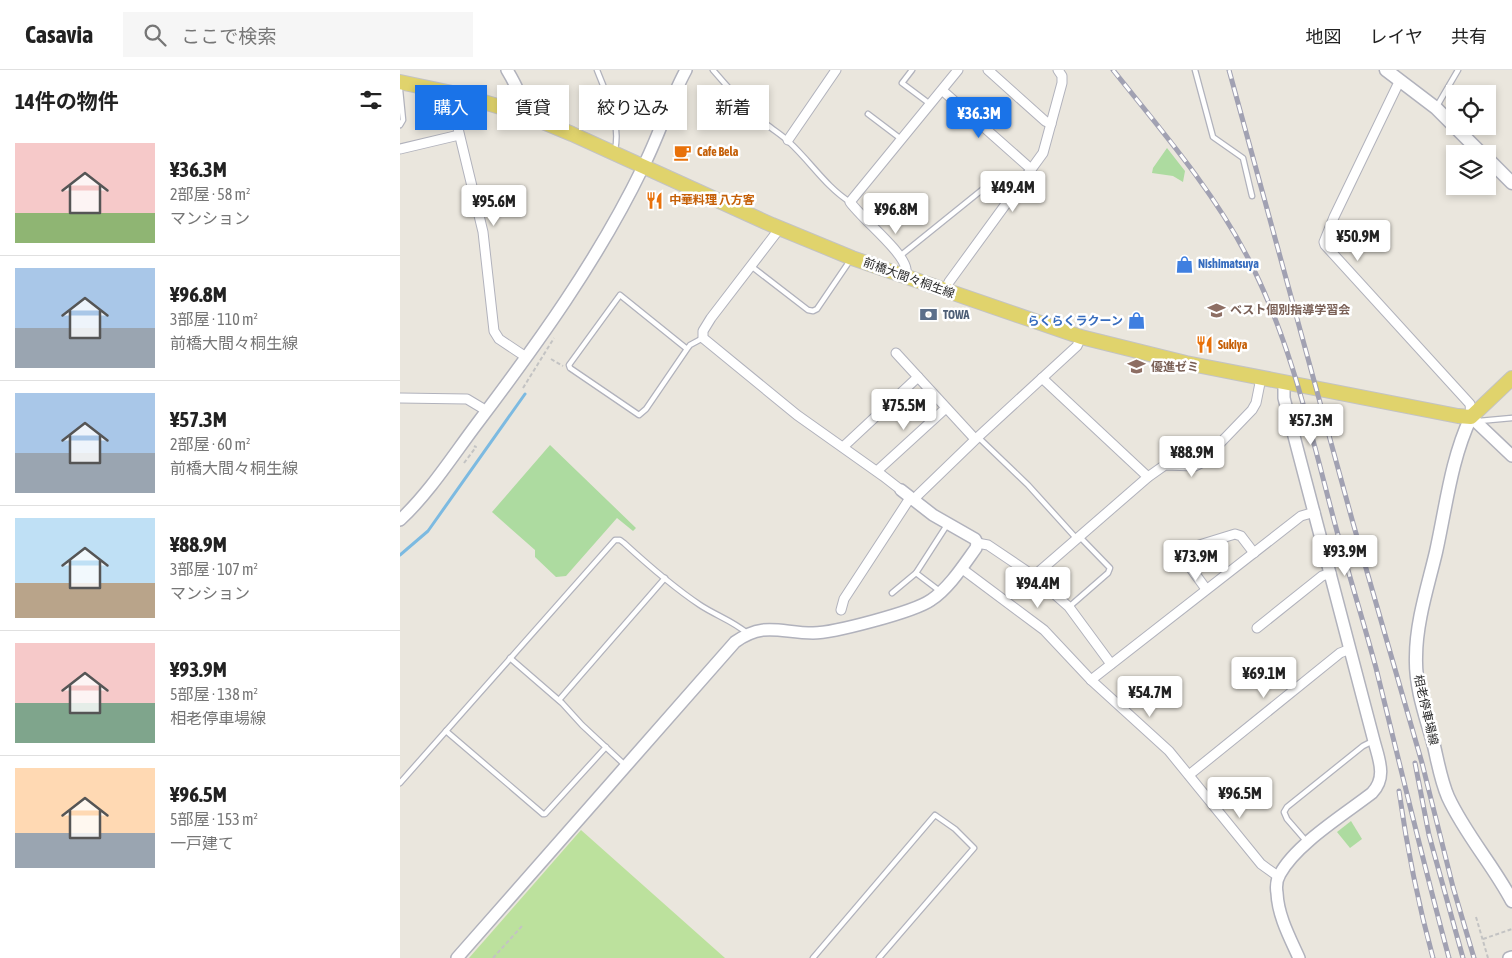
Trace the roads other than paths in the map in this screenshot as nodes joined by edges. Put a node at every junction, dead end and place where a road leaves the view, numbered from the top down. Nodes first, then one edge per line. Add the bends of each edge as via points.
1 (507, 70) edge
2 (597, 70) edge
3 (686, 70) edge
4 (713, 70) edge
5 (836, 70) edge
6 (912, 70) edge
7 (958, 70) edge
8 (988, 70) edge
9 (1058, 70) edge
10 (1195, 70) edge
11 (1458, 70) edge
12 (1392, 73) edge
13 (516, 85) edge
14 (400, 86) edge
15 (415, 88) edge
16 (943, 91) junction
17 (931, 105) junction
18 (1436, 108) junction
19 (868, 114) dead end
20 (1051, 124) junction
21 (400, 125) edge
22 (458, 130) edge
23 (561, 130) edge
24 (459, 135) junction
25 (788, 140) junction
26 (902, 140) junction
27 (1473, 145) edge
28 (400, 150) edge
29 (614, 153) junction
30 (644, 167) junction
31 (1496, 167) edge
32 (1031, 170) junction
33 (1512, 183) edge
34 (1252, 196) dead end
35 (1007, 201) junction
36 (850, 202) junction
37 (780, 228) junction
38 (900, 256) junction
39 (852, 258) junction
40 (751, 266) junction
41 (905, 277) junction
42 (945, 291) junction
43 (1081, 337) junction
44 (703, 338) junction
45 (687, 349) junction
46 (896, 353) dead end
47 (526, 358) junction
48 (918, 377) junction
49 (1042, 378) junction
50 (1261, 378) junction
51 (1512, 378) edge
52 (1284, 382) junction
53 (400, 398) edge
54 (946, 408) junction
55 (487, 411) junction
56 (1512, 418) edge
57 (1474, 419) junction
58 (977, 438) junction
59 (843, 447) junction
60 (1512, 456) edge
61 (877, 472) junction
62 (1148, 477) junction
63 (909, 496) junction
64 (1315, 512) junction
65 (400, 520) edge
66 (948, 524) junction
67 (1078, 537) junction
68 (977, 543) junction
69 (1254, 554) junction
70 (961, 568) junction
71 (916, 573) junction
72 (1331, 574) junction
73 (1034, 576) junction
74 (664, 578) junction
75 (1206, 589) junction
76 (941, 592) junction
77 (892, 593) dead end
78 (1069, 607) junction
79 (841, 610) dead end
80 (1257, 628) dead end
81 (748, 634) junction
82 (1350, 649) junction
83 (510, 658) junction
84 (1111, 664) junction
85 (1091, 680) junction
86 (559, 700) junction
87 (446, 731) junction
88 (1374, 741) junction
89 (606, 747) junction
90 (627, 766) junction
91 (1189, 775) junction
92 (400, 783) edge
93 (1307, 843) junction
94 (1279, 876) junction
95 (1512, 901) edge
96 (457, 958) edge
97 (813, 958) edge
98 (879, 958) edge
99 (1299, 958) edge

1 - 13 street
2 - 29 lane via 614,118
3 - 30 street
4 - 25 lane via 739,100
5 - 25 street
6 - 17 lane via 902,83
7 - 16 street
8 - 20 street
9 - 20 street via 1062,83
10 - 34 lane via 1213,138 1243,158
11 - 18 lane
12 - 18 main road
12 - 57 street via 1324,242 1470,404
14 - 15 main road, 前橋大間々桐生線
14 - 21 lane via 403,120
16 - 17 street
16 - 32 street
17 - 26 street
18 - 27 main road
19 - 26 lane
20 - 32 street via 1043,153
22 - 24 street
23 - 29 main road, 前橋大間々桐生線
24 - 28 street
24 - 47 street via 483,232 494,331 498,339
25 - 36 lane via 824,180
26 - 36 street
29 - 30 main road, 前橋大間々桐生線
30 - 37 main road, 前橋大間々桐生線
30 - 47 street via 586,271
31 - 33 main road
32 - 35 street
35 - 38 lane via 988,185
35 - 42 street
36 - 38 street
37 - 39 main road, 前橋大間々桐生線
37 - 40 street
38 - 41 street via 907,270
39 - 40 lane via 813,311
39 - 41 main road, 前橋大間々桐生線
40 - 44 street via 703,331
41 - 42 main road, 前橋大間々桐生線
42 - 43 main road, 前橋大間々桐生線
43 - 49 street via 1077,346
43 - 50 main road, 前橋大間々桐生線
44 - 45 lane
44 - 59 street via 797,415
45 - 45 lane via 646,410 639,415 569,365 620,295
46 - 48 street
47 - 55 street
48 - 54 street
48 - 59 street
49 - 58 street
49 - 62 street
50 - 52 main road, 前橋大間々桐生線
50 - 62 street via 1252,410 1201,463 1195,466 1165,465
51 - 57 main road
52 - 57 main road, 前橋大間々桐生線
52 - 64 street via 1284,398
53 - 55 street via 466,399
54 - 58 street
54 - 61 street
55 - 65 street via 432,484
56 - 57 lane
57 - 60 street
57 - 95 main road, 相老停車場線 via 1465,431 1456,458 1418,630 1417,677 1448,797
58 - 63 street via 918,495
58 - 67 lane
59 - 61 street
61 - 63 street
62 - 67 street
63 - 66 street
63 - 79 street via 844,599
64 - 69 street via 1304,515
64 - 72 street
66 - 68 street
66 - 71 lane
67 - 73 street
67 - 78 lane via 1110,568
68 - 70 street
68 - 73 street via 988,545
69 - 75 street
69 - 75 street via 1236,534 1196,546 1185,555 1185,560
70 - 76 street
70 - 85 street via 1034,621
71 - 76 lane
71 - 77 lane
72 - 80 street via 1322,576
72 - 82 street
73 - 78 street
74 - 81 lane
74 - 83 lane via 624,543 615,540
74 - 86 lane
75 - 84 street
76 - 81 street via 912,610 819,633 773,628
78 - 84 street
81 - 90 street via 735,642
82 - 88 street
82 - 91 street via 1340,653
83 - 86 lane
83 - 87 lane
84 - 85 street
85 - 91 street via 1169,751
86 - 89 lane
87 - 89 lane via 542,814
87 - 92 lane
88 - 93 street via 1381,768 1379,786
88 - 93 lane via 1363,746 1287,807 1284,812 1287,819
89 - 90 lane
90 - 96 street
91 - 94 street via 1261,864
93 - 94 street
94 - 99 street via 1279,907
97 - 98 lane via 935,815 974,848

